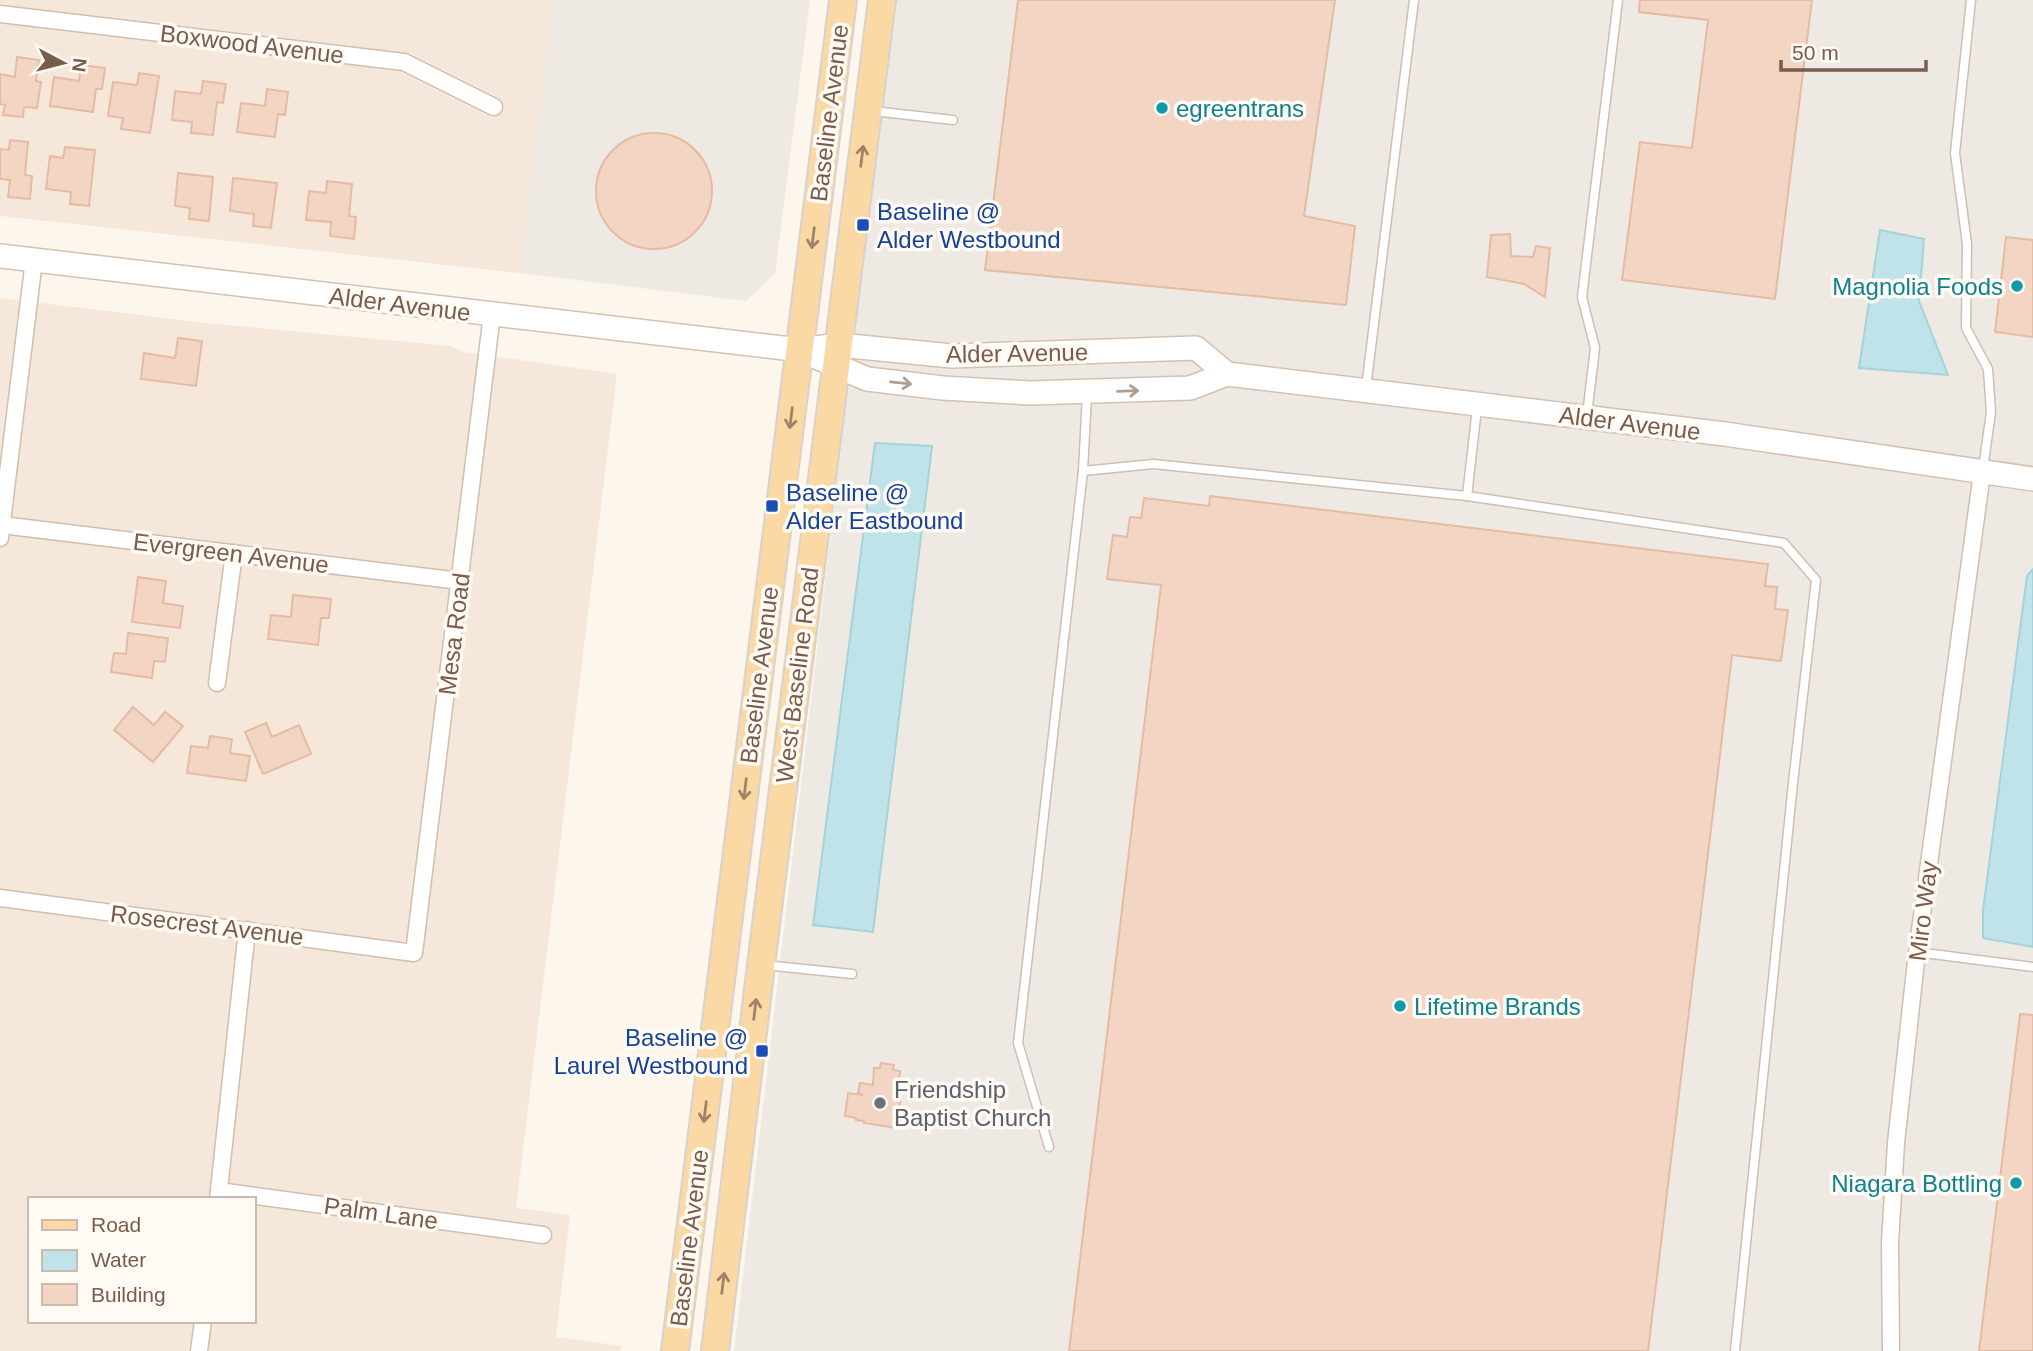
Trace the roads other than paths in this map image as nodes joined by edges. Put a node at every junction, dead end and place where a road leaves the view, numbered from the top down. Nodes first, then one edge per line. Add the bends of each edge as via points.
1 (843, 0) edge
2 (882, 0) edge
3 (1414, 0) edge
4 (1618, 0) edge
5 (1972, 0) edge
6 (6, 10) edge
7 (494, 107) dead end
8 (868, 110) junction
9 (953, 120) dead end
10 (0, 256) edge
11 (34, 260) junction
12 (492, 314) junction
13 (800, 350) junction
14 (837, 356) junction
15 (1227, 374) junction
16 (1366, 391) junction
17 (1087, 392) junction
18 (1477, 405) junction
19 (1587, 418) junction
20 (1083, 471) junction
21 (1982, 473) junction
22 (2033, 479) edge
23 (1467, 496) junction
24 (1, 531) edge
25 (234, 553) junction
26 (460, 581) junction
27 (217, 684) dead end
28 (0, 898) edge
29 (247, 930) junction
30 (1917, 952) junction
31 (414, 953) joint
32 (761, 965) junction
33 (2033, 967) edge
34 (852, 974) dead end
35 (1049, 1147) dead end
36 (219, 1195) edge
37 (256, 1199) edge
38 (542, 1234) dead end
39 (203, 1323) edge
40 (199, 1351) edge
41 (675, 1351) edge
42 (715, 1351) edge
43 (1735, 1351) edge
44 (1891, 1351) edge

1 -> 13 main road, Baseline Avenue
2 - 8 main road, West Baseline Road
3 - 16 lane
4 - 19 lane via 1582,297 1595,348
5 - 21 lane via 1955,153 1967,244 1966,328 1988,369 1991,412
6 - 7 street, Boxwood Avenue via 404,62
8 - 9 lane
14 -> 8 main road, West Baseline Road
10 - 11 main road, Alder Avenue
11 - 12 main road, Alder Avenue
11 - 24 street
12 - 13 main road, Alder Avenue
12 - 26 street, Mesa Road
13 - 14 main road, Alder Avenue
13 -> 41 main road, Baseline Avenue
14 - 15 main road, Alder Avenue via 1196,348
14 -> 17 main road, Alder Avenue via 867,379 943,388
14 - 32 main road, West Baseline Road
15 - 16 main road, Alder Avenue
17 -> 15 main road, Alder Avenue via 1190,388
16 - 18 main road, Alder Avenue
17 - 20 lane
18 - 19 main road, Alder Avenue
18 - 23 lane
19 - 21 main road, Alder Avenue
20 - 23 lane via 1153,464
20 - 35 lane via 1018,1043
21 - 22 main road, Alder Avenue
21 - 30 street, Miro Way
23 - 43 lane via 1784,543 1816,580
24 - 25 street, Evergreen Avenue
25 - 26 street, Evergreen Avenue
25 - 27 street
26 - 31 street, Mesa Road
28 - 29 street, Rosecrest Avenue
29 - 31 street, Rosecrest Avenue
29 - 36 street
30 - 33 lane
30 - 44 street, Miro Way via 1892,1193
32 - 34 lane
42 -> 32 main road, West Baseline Road
37 - 38 street, Palm Lane
39 - 40 street

